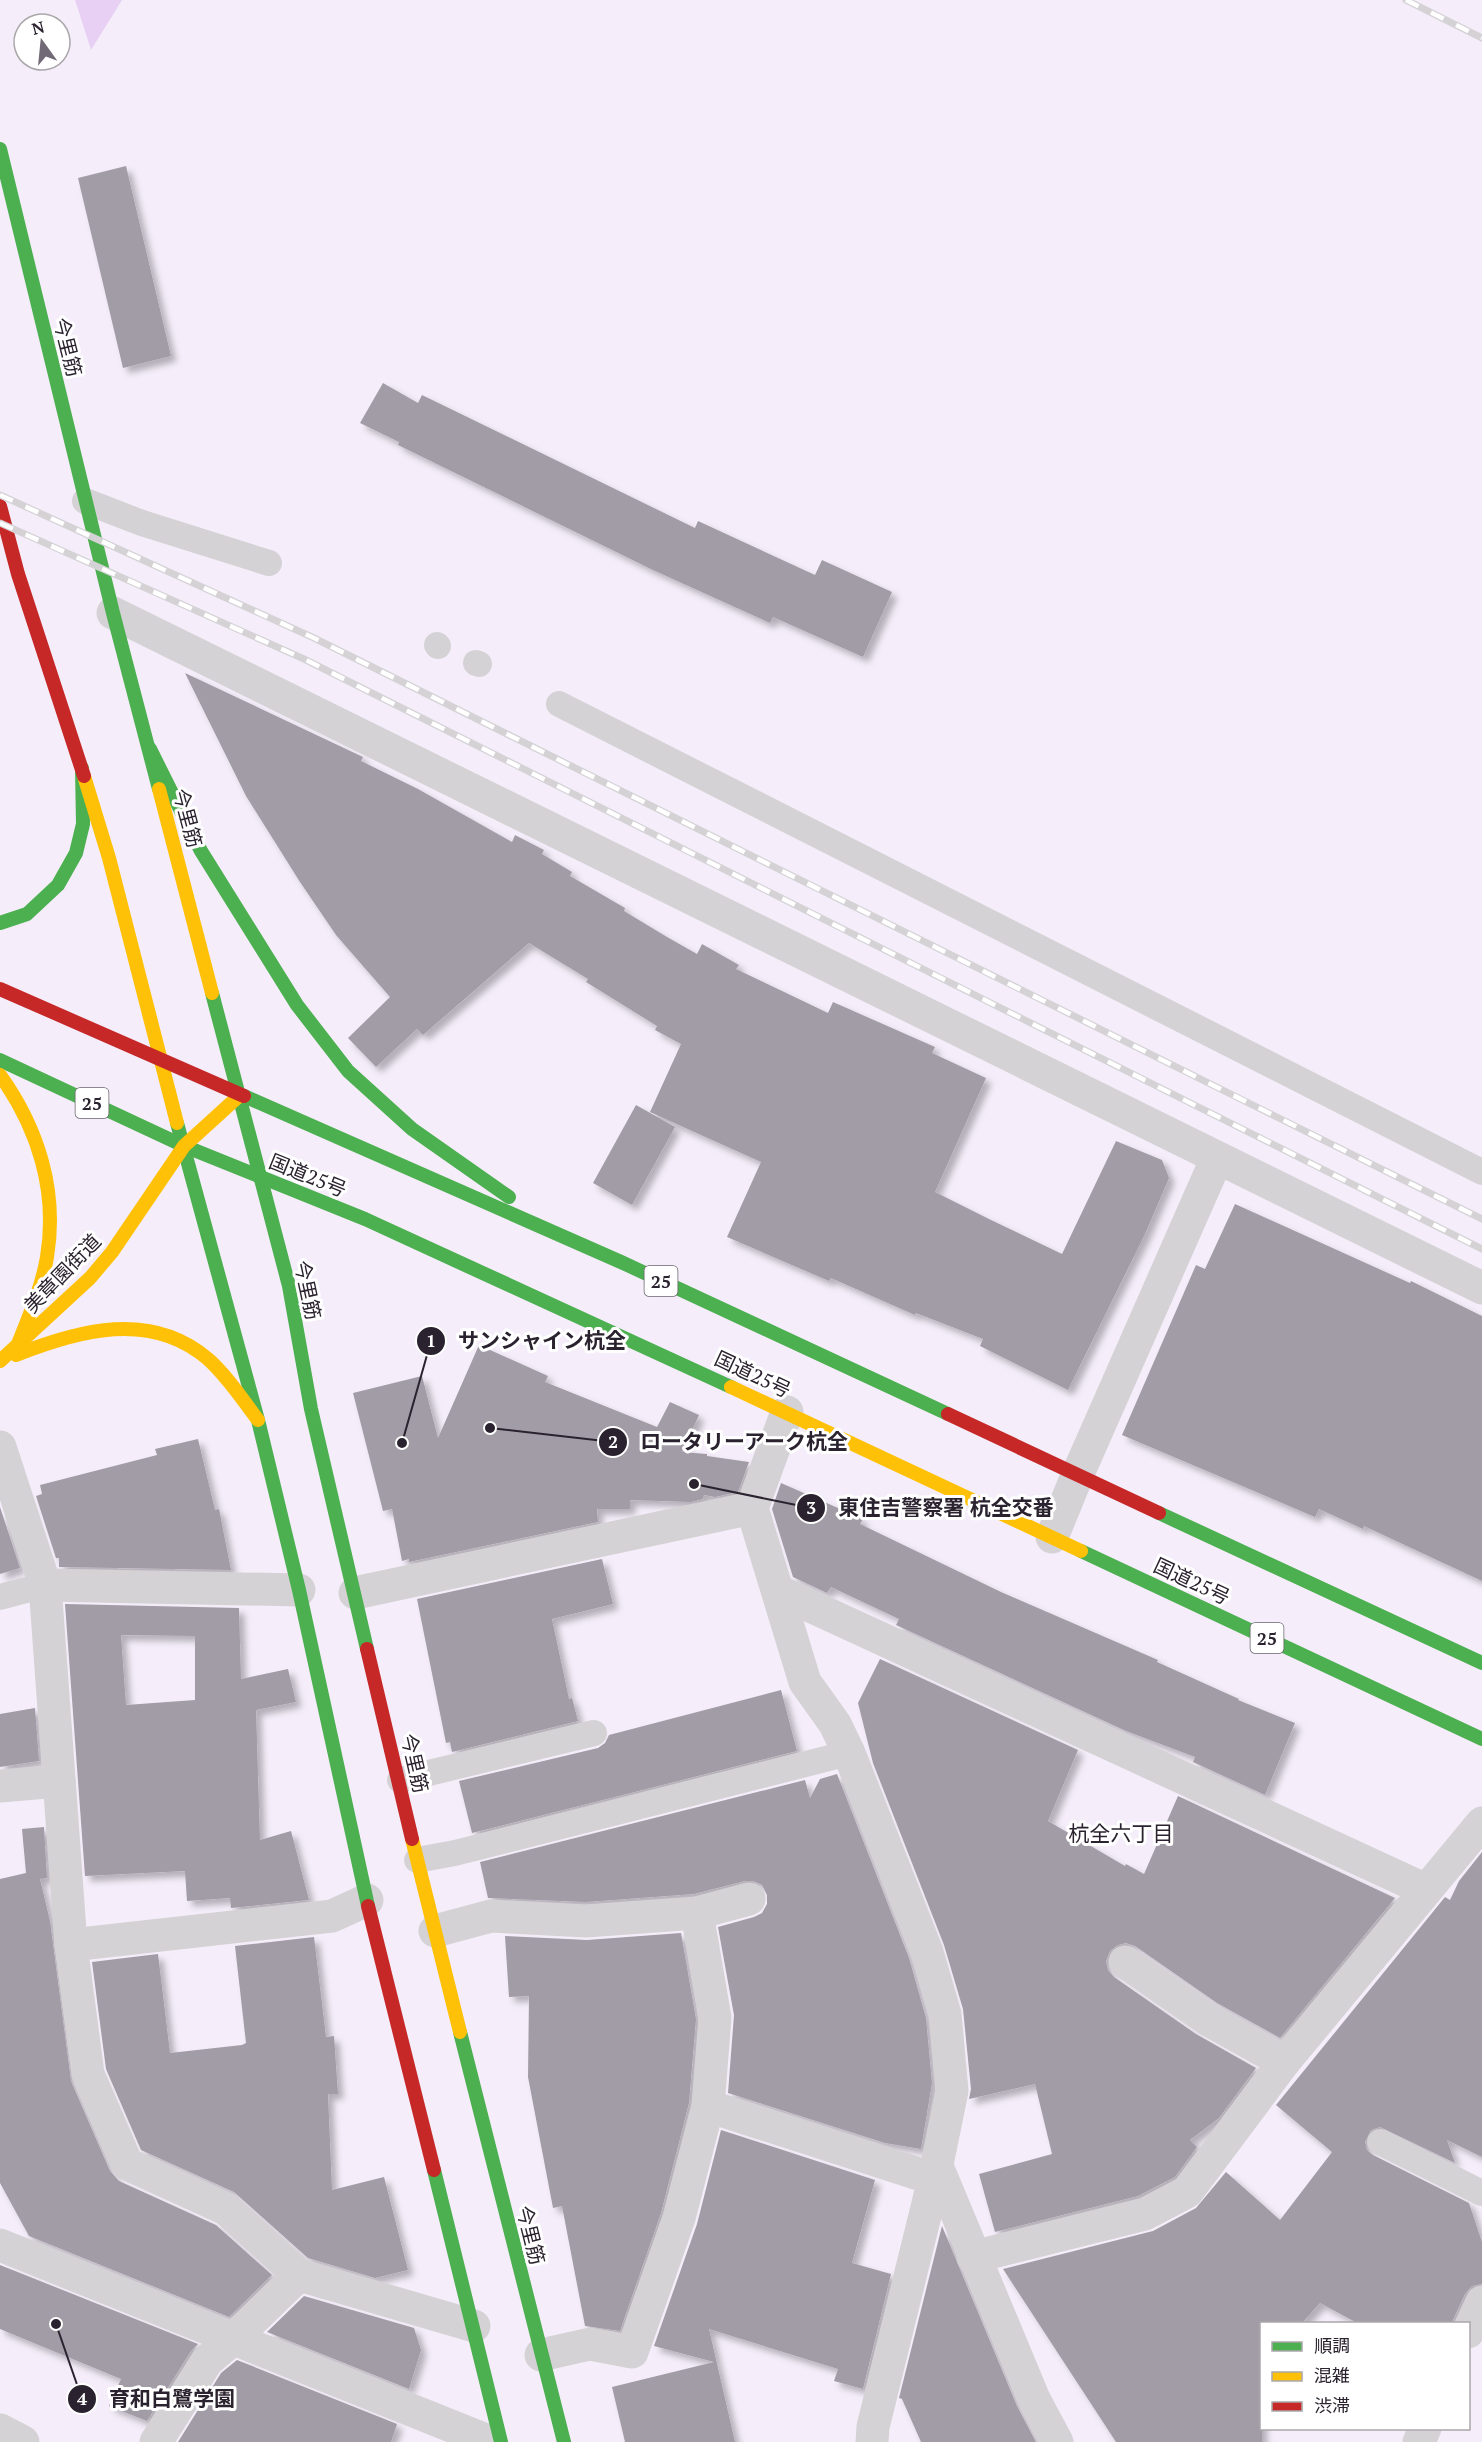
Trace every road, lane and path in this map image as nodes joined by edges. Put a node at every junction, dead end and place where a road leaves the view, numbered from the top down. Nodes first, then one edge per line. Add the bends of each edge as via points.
1 (0, 148) edge
2 (85, 501) junction
3 (0, 506) edge
4 (270, 563) dead end
5 (9, 570) edge
6 (113, 612) junction
7 (559, 704) dead end
8 (150, 749) junction
9 (82, 768) junction
10 (0, 922) edge
11 (0, 989) edge
12 (0, 1060) edge
13 (160, 1060) junction
14 (0, 1076) edge
15 (240, 1095) junction
16 (184, 1146) junction
17 (1217, 1158) junction
18 (1482, 1172) edge
19 (261, 1177) junction
20 (621, 1262) junction
21 (1482, 1288) edge
22 (18, 1344) junction
23 (0, 1361) edge
24 (787, 1412) junction
25 (258, 1420) junction
26 (0, 1447) edge
27 (1077, 1476) junction
28 (752, 1508) junction
29 (1052, 1537) junction
30 (45, 1585) junction
31 (299, 1590) junction
32 (778, 1591) junction
33 (355, 1593) junction
34 (0, 1597) edge
35 (1482, 1663) edge
36 (594, 1733) dead end
37 (1482, 1739) edge
38 (849, 1753) junction
39 (400, 1780) junction
40 (59, 1782) junction
41 (0, 1786) edge
42 (1482, 1823) edge
43 (417, 1860) junction
44 (1426, 1890) junction
45 (749, 1899) dead end
46 (367, 1900) junction
47 (697, 1912) junction
48 (435, 1931) junction
49 (71, 1945) junction
50 (1125, 1962) dead end
51 (1284, 2062) junction
52 (708, 2106) junction
53 (1380, 2142) dead end
54 (936, 2172) junction
55 (1482, 2193) edge
56 (0, 2245) edge
57 (974, 2257) junction
58 (299, 2275) junction
59 (1482, 2302) edge
60 (474, 2326) junction
61 (1470, 2328) edge
62 (234, 2338) junction
63 (541, 2355) junction
64 (0, 2430) edge
65 (23, 2442) edge
66 (156, 2442) edge
67 (491, 2442) edge
68 (501, 2442) edge
69 (564, 2442) edge
70 (872, 2442) edge
71 (1058, 2442) edge

1 - 2 main road, 今里筋
2 - 4 lane
2 - 6 main road, 今里筋
3 - 5 main road
5 - 9 main road
6 - 8 main road, 今里筋
6 - 17 street
7 - 18 lane
8 - 15 main road, 今里筋
8 - 20 main road via 212,869 297,1005 348,1071 412,1129 494,1189
9 - 10 main road via 82,824 76,853 58,885 27,914
9 - 13 main road
11 - 13 main road, 25
12 - 16 main road, 国道25号 / 25
13 - 15 main road, 25
13 - 16 main road
14 - 22 main road via 24,1112 48,1186 47,1256 37,1296
15 - 16 main road, 美章園街道
15 - 19 main road, 今里筋
15 - 20 main road, 25
16 - 19 main road, 国道25号 / 25
16 - 22 main road, 美章園街道 via 112,1252 90,1278
16 - 25 main road
17 - 21 street
17 - 27 street
19 - 24 main road, 国道25号 / 25 via 375,1224
19 - 33 main road, 今里筋 via 290,1286 311,1408
20 - 27 main road, 25
22 - 23 main road, 美章園街道
23 - 25 main road via 81,1331 114,1327 158,1332 183,1341 202,1354
24 - 28 street
24 - 29 main road, 国道25号 / 25
25 - 31 main road
26 - 30 street
27 - 29 street
27 - 35 main road, 25
28 - 32 street
28 - 33 street
29 - 37 main road, 国道25号 / 25
30 - 31 street
30 - 34 lane
30 - 40 street
31 - 46 main road
32 - 38 street via 805,1682 835,1724
32 - 44 street
33 - 39 main road, 今里筋
36 - 39 lane
38 - 43 lane
38 - 54 street via 927,1952 945,2014 952,2091
39 - 43 main road, 今里筋
40 - 41 street
40 - 49 street
42 - 44 street
43 - 48 main road, 今里筋
44 - 51 street
45 - 47 street
46 - 49 street via 332,1916
46 - 60 main road
47 - 48 street via 586,1921 491,1916
47 - 52 street via 715,2018
48 - 63 main road, 今里筋
49 - 58 street via 88,2074 127,2164 226,2210
50 - 51 street via 1208,2019
51 - 57 street via 1187,2192 1145,2214
52 - 54 street
52 - 63 street via 679,2218 632,2352 590,2344
53 - 55 lane
54 - 57 street
54 - 70 street
56 - 62 street
57 - 71 street via 1034,2399
58 - 60 street
58 - 62 street
59 - 61 street
60 - 68 main road
62 - 66 street via 207,2361
62 - 67 street
63 - 69 main road, 今里筋
64 - 65 street

